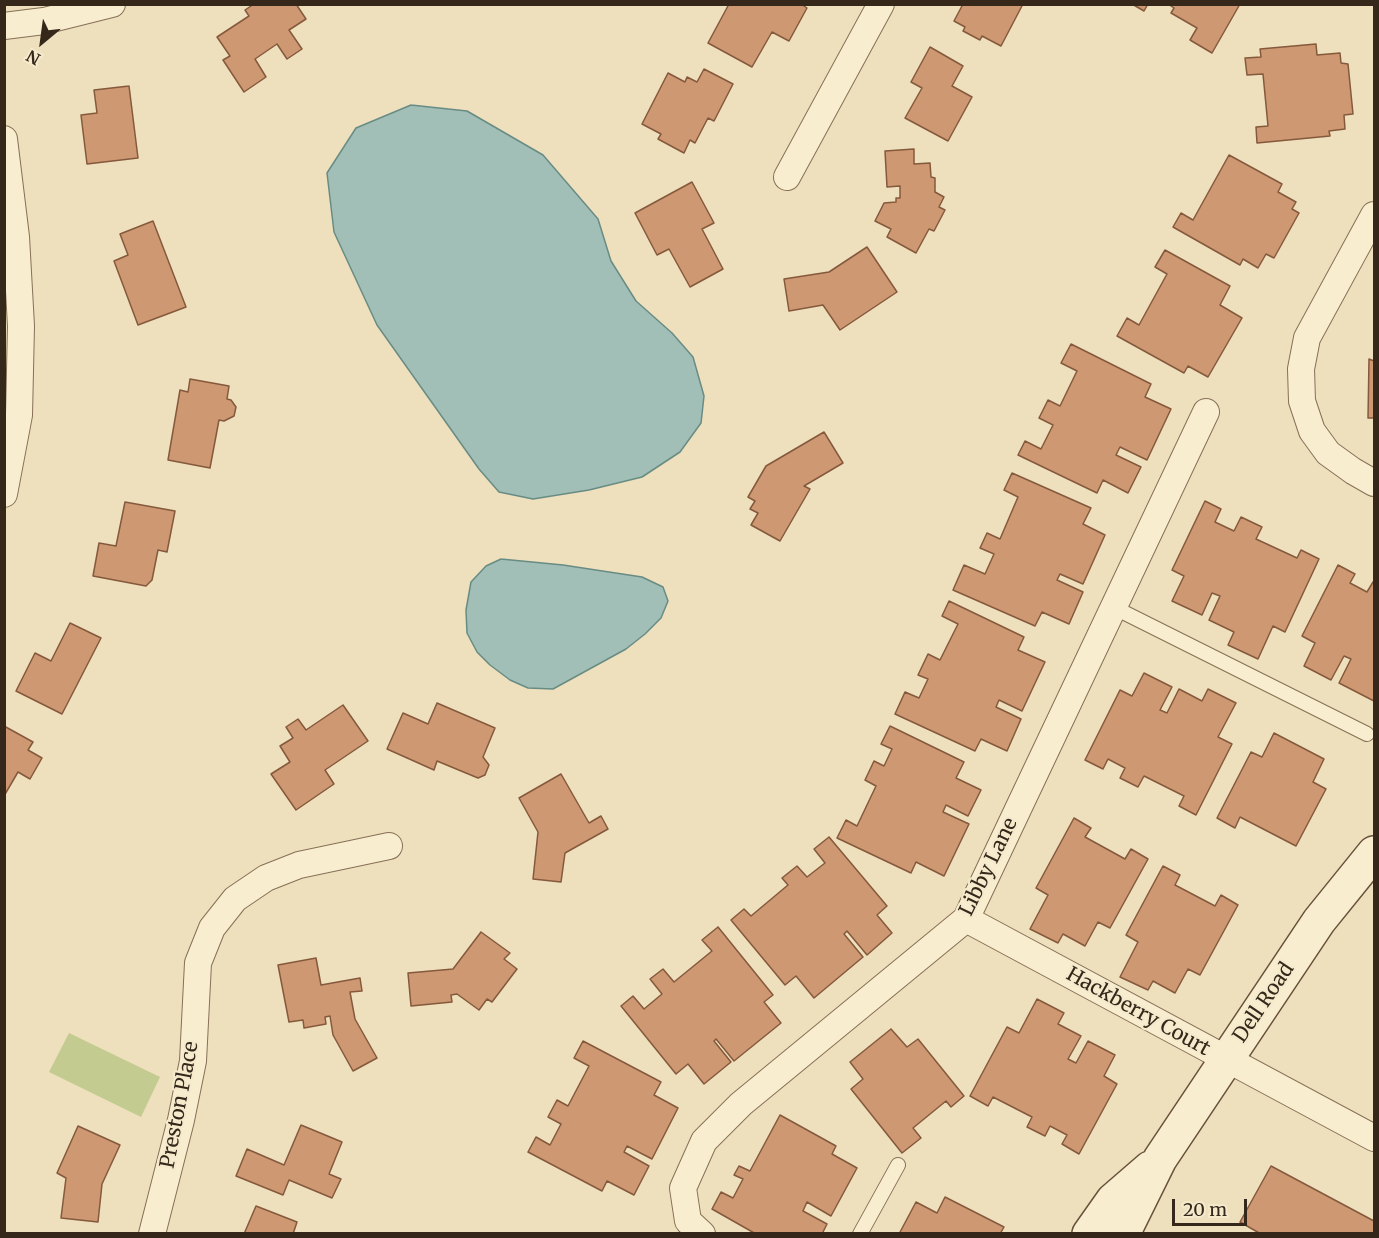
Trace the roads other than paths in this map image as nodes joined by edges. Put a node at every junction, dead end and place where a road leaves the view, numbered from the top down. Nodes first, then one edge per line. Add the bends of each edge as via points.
1 (112, 4) edge
2 (881, 4) edge
3 (4, 26) edge
4 (4, 138) edge
5 (787, 177) dead end
6 (1374, 215) edge
7 (1206, 412) dead end
8 (1374, 483) edge
9 (4, 494) edge
10 (1113, 607) junction
11 (1367, 734) dead end
12 (389, 846) dead end
13 (1374, 853) edge
14 (966, 919) junction
15 (1226, 1060) junction
16 (1374, 1138) edge
17 (1160, 1159) junction
18 (898, 1166) dead end
19 (152, 1233) edge
20 (702, 1233) edge
21 (860, 1233) edge
22 (1089, 1233) edge
23 (1123, 1233) edge

1 - 3 street via 44,21
2 - 5 street
4 - 9 street via 16,237 21,326 19,415
6 - 8 street via 1307,338 1301,369 1302,400 1312,431 1328,453
7 - 10 street, Libby Lane
10 - 11 lane
10 - 14 street, Libby Lane
12 - 19 street, Preston Place via 299,865 266,878 236,899 212,928 198,963 193,1061
13 - 15 street, Dell Road via 1319,921
14 - 15 street, Hackberry Court
14 - 20 street, Libby Lane via 741,1104 704,1141 683,1188 688,1221
15 - 16 street, Hackberry Court
15 - 17 street, Dell Road
17 - 22 street, Dell Road via 1113,1200
17 - 23 street, Dell Road
18 - 21 lane

